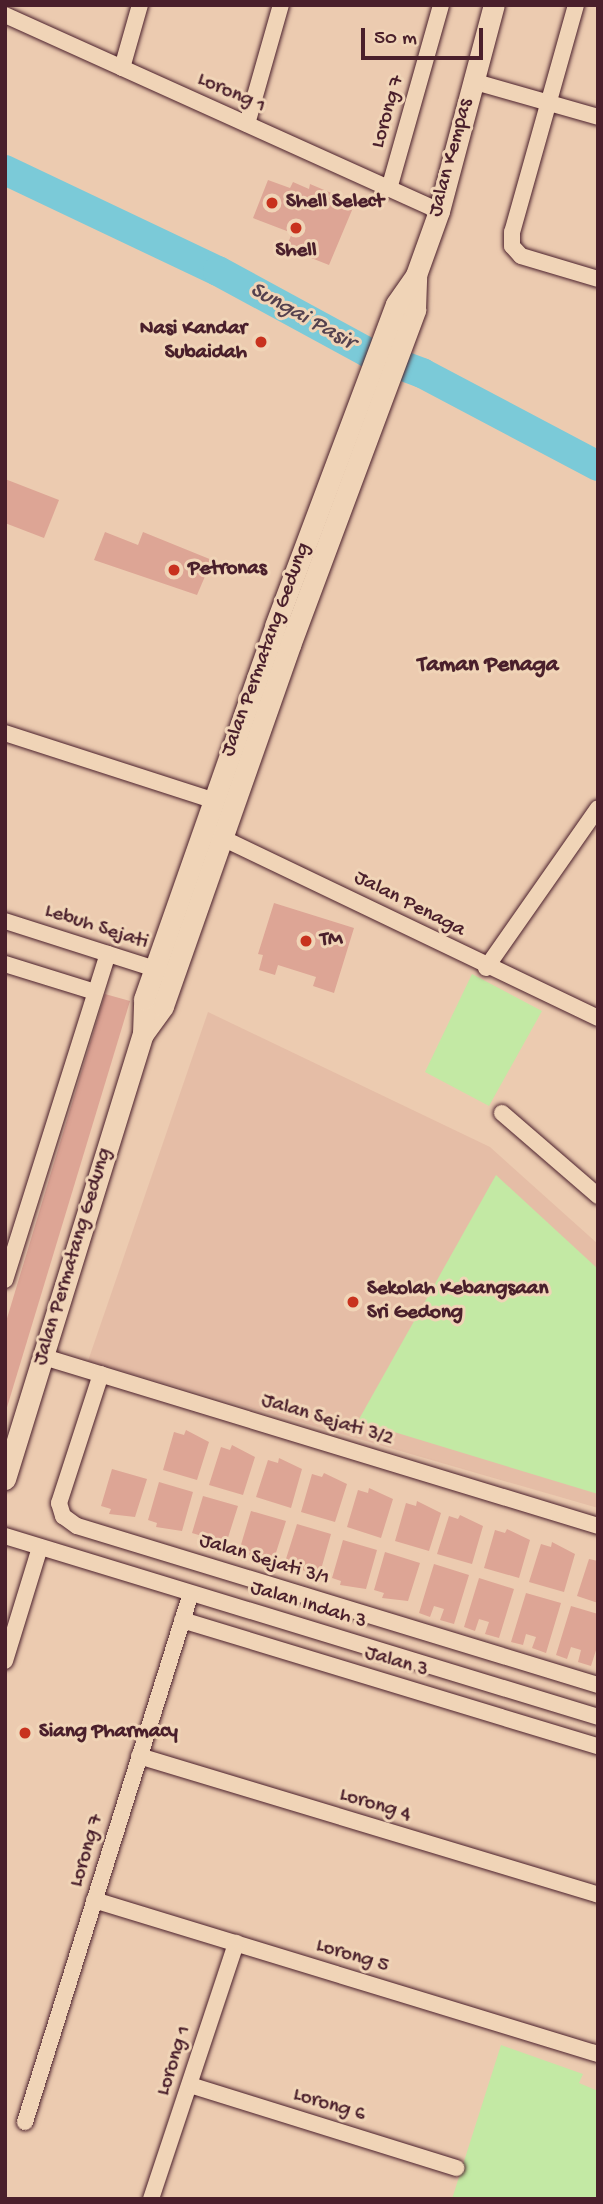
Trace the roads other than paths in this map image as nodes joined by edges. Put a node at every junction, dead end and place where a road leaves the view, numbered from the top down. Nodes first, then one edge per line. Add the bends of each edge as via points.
1 (140, 5) edge
2 (281, 5) edge
3 (441, 5) edge
4 (494, 5) edge
5 (576, 5) edge
6 (5, 15) edge
7 (122, 68) junction
8 (472, 82) junction
9 (548, 103) junction
10 (598, 117) edge
11 (247, 124) junction
12 (389, 189) junction
13 (439, 211) junction
14 (416, 275) junction
15 (598, 279) edge
16 (415, 310) joint
17 (394, 340) junction
18 (379, 379) junction
19 (5, 733) edge
20 (213, 800) junction
21 (598, 808) edge
22 (202, 830) junction
23 (222, 838) junction
24 (5, 921) edge
25 (108, 954) junction
26 (5, 964) edge
27 (486, 968) junction
28 (164, 972) junction
29 (95, 992) junction
30 (598, 1018) edge
31 (502, 1113) dead end
32 (598, 1196) edge
33 (5, 1280) edge
34 (44, 1356) junction
35 (101, 1374) junction
36 (5, 1479) edge
37 (598, 1526) edge
38 (5, 1536) edge
39 (40, 1547) junction
40 (191, 1592) junction
41 (182, 1620) junction
42 (5, 1661) edge
43 (598, 1685) edge
44 (598, 1717) edge
45 (598, 1746) edge
46 (139, 1756) junction
47 (598, 1895) edge
48 (94, 1900) junction
49 (236, 1943) junction
50 (598, 2054) edge
51 (190, 2085) junction
52 (25, 2122) dead end
53 (456, 2168) dead end
54 (153, 2196) edge

1 - 7 street
2 - 11 street
3 - 12 street, Lorong 7
4 - 8 main road, Jalan Kempas
5 - 9 street
6 - 7 street, Lorong 1
7 - 11 street, Lorong 1
8 - 9 street
8 - 13 main road, Jalan Kempas
9 - 10 street
9 - 15 street via 512,246 522,256
11 - 12 street, Lorong 1
12 - 13 street, Lorong 1
13 - 14 main road, Jalan Kempas
14 - 16 main road, Jalan Kempas
14 - 17 main road, Jalan Permatang Gedung via 396,304
16 - 17 main road, Jalan Permatang Gedung
17 - 18 main road, Jalan Permatang Gedung
18 - 20 main road, Jalan Permatang Gedung
18 - 23 main road, Jalan Permatang Gedung
19 - 20 street
20 - 22 main road, Jalan Permatang Gedung
21 - 27 street
22 - 23 street, Jalan Penaga
22 - 28 main road, Jalan Permatang Gedung
23 - 27 street, Jalan Penaga
23 - 28 main road, Jalan Permatang Gedung
24 - 25 street, Lebuh Sejati
25 - 28 street, Lebuh Sejati
25 - 29 street
26 - 29 street
27 - 30 street, Jalan Penaga
28 - 34 main road, Jalan Permatang Gedung via 163,1006 143,1034
29 - 33 street
31 - 32 street
34 - 35 street, Jalan Sejati 3/2
34 - 36 main road, Jalan Permatang Gedung
35 - 37 street, Jalan Sejati 3/2
35 - 43 street, Jalan Sejati 3/1 via 59,1503 63,1516 77,1526
38 - 39 street, Jalan Indah 3
39 - 40 street, Jalan Indah 3
39 - 42 street
40 - 41 street, Lorong 7
40 - 44 street, Jalan Indah 3
41 - 45 street, Jalan 3
41 - 46 street, Lorong 7
46 - 47 street, Lorong 4
46 - 48 street, Lorong 7
48 - 49 street, Lorong 5
48 - 52 street, Lorong 7
49 - 50 street, Lorong 5
49 - 51 street, Lorong 1
51 - 53 street, Lorong 6
51 - 54 street, Lorong 1

